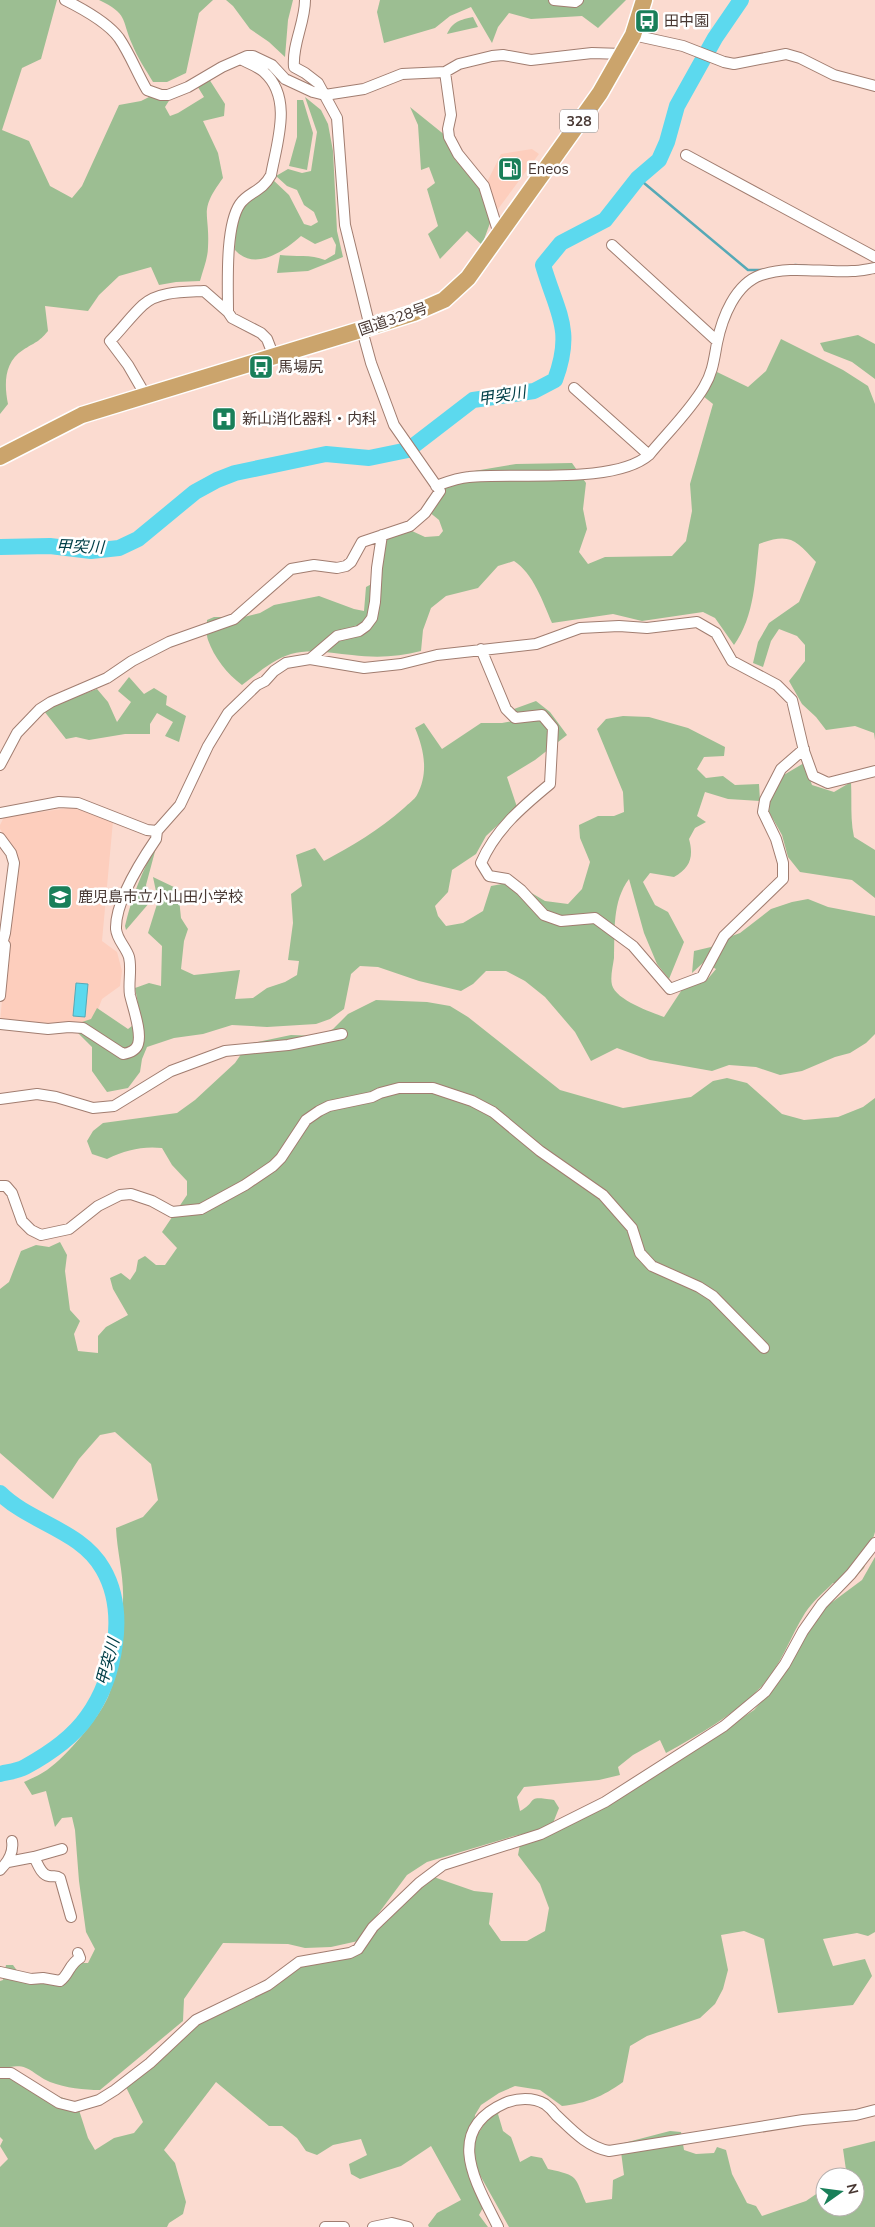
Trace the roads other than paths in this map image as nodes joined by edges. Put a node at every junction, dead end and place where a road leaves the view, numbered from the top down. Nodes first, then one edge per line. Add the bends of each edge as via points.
1 (65, 0) edge
2 (305, 0) edge
3 (554, 0) edge
4 (578, 0) edge
5 (644, 0) edge
6 (634, 35) junction
7 (623, 54) junction
8 (240, 59) junction
9 (445, 72) junction
10 (875, 86) edge
11 (325, 95) junction
12 (686, 155) dead end
13 (499, 234) junction
14 (612, 245) dead end
15 (875, 257) edge
16 (875, 268) edge
17 (228, 312) junction
18 (366, 329) junction
19 (717, 341) junction
20 (274, 357) junction
21 (574, 388) dead end
22 (146, 396) junction
23 (649, 455) junction
24 (0, 457) edge
25 (436, 486) junction
26 (382, 535) junction
27 (481, 649) junction
28 (310, 659) junction
29 (804, 749) junction
30 (0, 765) edge
31 (875, 771) edge
32 (0, 812) edge
33 (158, 830) junction
34 (0, 838) edge
35 (5, 933) junction
36 (0, 952) edge
37 (0, 996) edge
38 (0, 1024) edge
39 (342, 1034) dead end
40 (0, 1099) edge
41 (0, 1186) edge
42 (764, 1348) dead end
43 (875, 1543) edge
44 (12, 1841) dead end
45 (62, 1849) dead end
46 (34, 1858) junction
47 (8, 1862) junction
48 (0, 1870) edge
49 (71, 1917) dead end
50 (78, 1953) dead end
51 (0, 1972) edge
52 (0, 2072) edge
53 (875, 2110) edge
54 (325, 2227) edge
55 (344, 2227) edge
56 (373, 2227) edge
57 (408, 2227) edge
58 (498, 2227) edge

1 - 8 street via 108,27 117,36 147,90 161,95 188,87
2 - 11 street via 293,53 294,68 310,76
3 - 4 street
5 - 6 highway, 国道328号 / 328
6 - 7 highway, 国道328号 / 328
6 - 10 street via 683,46 734,64 786,54 834,75
7 - 9 street via 592,53 531,60 498,55 459,64
7 - 13 highway, 国道328号 / 328 via 600,93
8 - 11 street via 252,56 260,59 272,65 286,79
8 - 17 street via 262,70 271,80 277,89 281,118 271,176 267,184 243,200 235,211 228,270
9 - 11 street via 402,74 364,89
9 - 13 street via 451,115 449,137 458,154 484,186
11 - 18 street via 337,118 345,225
12 - 15 street
13 - 18 highway, 国道328号 / 328 via 468,278 444,300
14 - 19 street
16 - 19 street via 853,271 784,270 760,276 734,296
17 - 20 street via 232,318 267,339
17 - 22 street via 204,291 177,292 144,304 110,340
18 - 20 highway, 国道328号 / 328
18 - 25 street via 371,363 394,425
19 - 23 street via 712,373 703,389
20 - 22 highway, 国道328号 / 328
21 - 23 street
22 - 24 highway, 国道328号 / 328 via 82,415
23 - 25 street via 639,464 613,471 536,477 471,477
25 - 26 street via 440,491 438,495 417,521
26 - 28 street via 372,618 359,631 337,636
26 - 30 street via 362,542 346,566 314,565 291,569 234,619 169,642 107,678 51,702 17,733
27 - 28 street via 364,668
27 - 29 street via 536,644 580,628 647,628 697,622 716,633 732,661 783,689 792,700
27 - 29 street via 506,709 515,718 542,715 553,728 550,784 524,805 489,844 481,863 489,876 507,879 544,915 561,921 596,918 633,946 670,989 702,977 724,936 783,879 783,863 776,838 763,812 765,800 781,769
28 - 33 street via 286,663 228,713 180,805
29 - 31 street via 813,776 828,783
32 - 33 street via 59,802 78,803 147,830
33 - 38 street via 156,839 130,881 116,929 130,960 130,994 139,1043 136,1049 123,1054 82,1028 48,1029
34 - 35 street via 14,863
35 - 36 street
35 - 37 street
39 - 40 street via 288,1045 224,1051 171,1072 114,1106 93,1108 38,1094
41 - 42 street via 6,1186 12,1193 22,1221 40,1235 69,1229 98,1206 120,1195 131,1194 172,1212 201,1209 273,1166 306,1120 319,1111 399,1088 433,1088 493,1112 540,1151 603,1195 632,1228 640,1253 652,1266 713,1296
43 - 52 street via 852,1574 822,1604 765,1692 724,1726 605,1802 541,1834 443,1865 373,1927 358,1949 299,1962 268,1985 196,2020 150,2063 99,2100 75,2107 59,2103 11,2073
44 - 47 street
45 - 46 street
46 - 47 street
46 - 49 street via 43,1874 60,1878
47 - 48 street
50 - 51 street via 80,1958 72,1962 60,1981
53 - 58 street via 609,2151 589,2144 545,2104 528,2098 511,2100 492,2109 478,2123 470,2140 468,2157 472,2174
54 - 55 street
56 - 57 street via 392,2223

